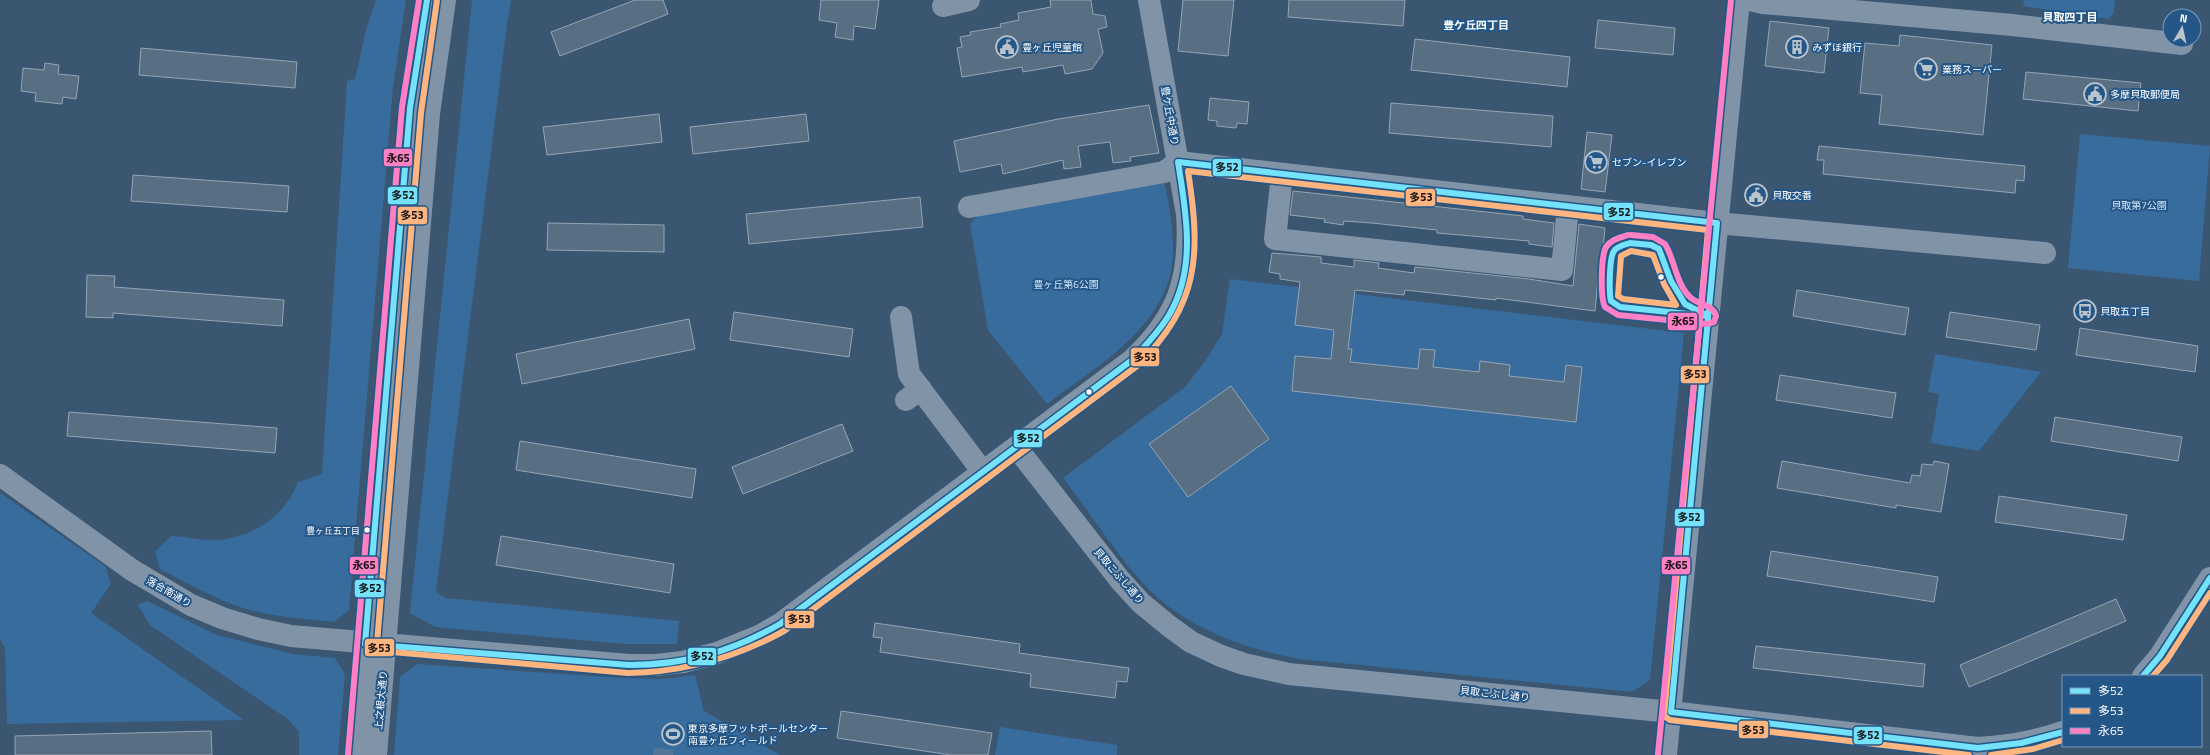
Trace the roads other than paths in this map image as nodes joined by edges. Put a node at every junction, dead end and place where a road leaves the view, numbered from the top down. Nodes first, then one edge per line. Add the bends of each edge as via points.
1 (427, 0) edge
2 (445, 0) edge
3 (968, 0) edge
4 (1149, 0) edge
5 (1739, 0) edge
6 (1750, 0) edge
7 (943, 6) dead end
8 (2162, 42) edge
9 (1178, 162) junction
10 (1282, 174) junction
11 (1568, 206) junction
12 (968, 207) dead end
13 (1717, 223) junction
14 (2045, 253) dead end
15 (909, 326) dead end
16 (1016, 447) junction
17 (983, 472) junction
18 (0, 475) edge
19 (2210, 578) edge
20 (375, 644) junction
21 (2144, 675) edge
22 (1670, 712) junction
23 (2062, 732) edge
24 (356, 755) edge
25 (376, 755) edge
26 (1666, 755) edge

1 - 20 street, 上之根大通り via 410,108
2 - 20 street, 上之根大通り via 429,114
3 - 7 street
4 - 9 street, 豊ケ丘中通り
5 - 13 street
6 - 8 street
9 - 10 street
9 - 12 street via 1164,172
9 - 16 street, 豊ケ丘中通り via 1187,214 1188,264 1180,292 1162,328 1132,360
10 - 11 street
10 - 11 street via 1275,239 1562,270
11 - 13 street
13 - 14 street
13 - 22 street
15 - 17 street via 909,374 913,395
16 - 17 street, 豊ケ丘中通り
16 - 22 street, 貝取こぶし通り via 1120,580 1141,603 1191,642 1221,656 1289,674
17 - 20 street, 豊ケ丘中通り via 780,624 759,636 717,653 683,662 629,665
18 - 20 street, 落合南通り via 132,570 191,605 222,618 291,636
19 - 21 street via 2160,656
20 - 24 street, 上之根大通り
20 - 25 street, 上之根大通り
22 - 23 street, 貝取こぶし通り via 1978,748 2039,741
22 - 26 street

